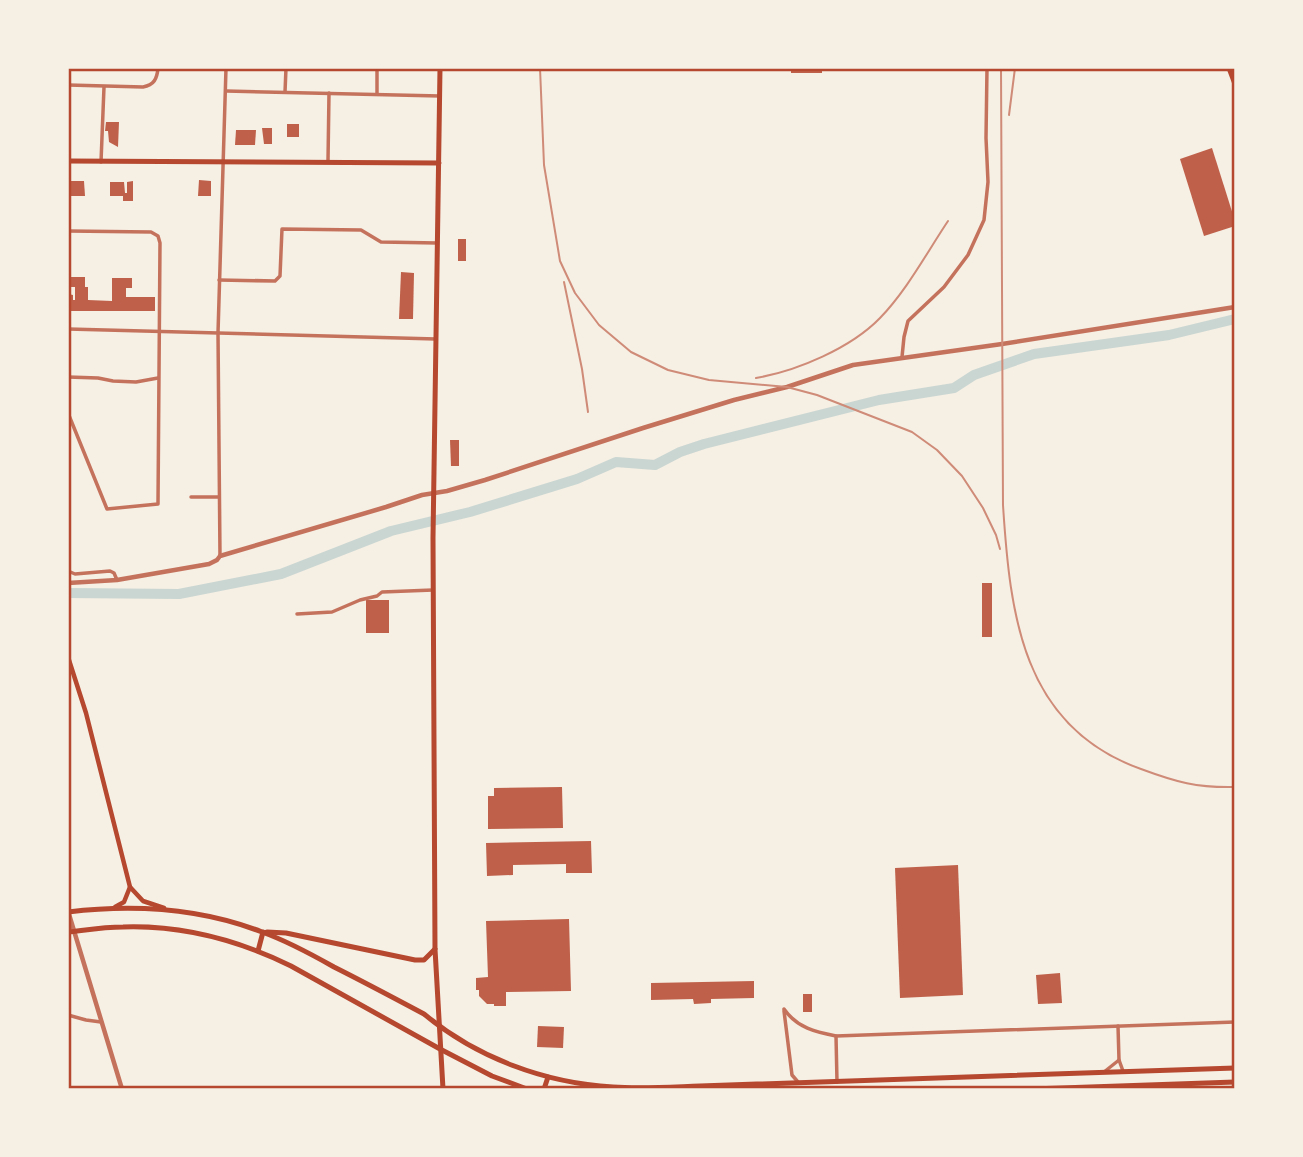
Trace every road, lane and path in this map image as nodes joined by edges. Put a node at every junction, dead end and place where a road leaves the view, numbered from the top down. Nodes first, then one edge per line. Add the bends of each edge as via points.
1 (158, 68) edge
2 (226, 68) edge
3 (286, 68) edge
4 (377, 68) edge
5 (440, 68) edge
6 (987, 68) edge
7 (1229, 68) edge
8 (1235, 83) edge
9 (68, 85) edge
10 (104, 87) junction
11 (226, 91) junction
12 (285, 92) junction
13 (329, 93) junction
14 (377, 94) junction
15 (440, 96) junction
16 (68, 161) edge
17 (101, 162) junction
18 (223, 162) junction
19 (328, 163) junction
20 (439, 163) junction
21 (68, 230) edge
22 (438, 243) junction
23 (219, 280) junction
24 (1235, 307) edge
25 (68, 329) edge
26 (158, 330) junction
27 (218, 332) junction
28 (436, 339) junction
29 (902, 357) junction
30 (68, 377) edge
31 (158, 378) junction
32 (68, 413) edge
33 (434, 493) junction
34 (191, 497) dead end
35 (218, 497) junction
36 (220, 556) junction
37 (68, 571) edge
38 (117, 580) junction
39 (68, 583) edge
40 (433, 590) junction
41 (297, 614) dead end
42 (68, 657) edge
43 (130, 887) junction
44 (114, 907) junction
45 (170, 909) junction
46 (68, 911) edge
47 (71, 932) edge
48 (263, 932) junction
49 (435, 949) junction
50 (258, 951) junction
51 (68, 1014) edge
52 (101, 1022) junction
53 (1235, 1022) edge
54 (438, 1025) junction
55 (1118, 1026) junction
56 (836, 1036) junction
57 (440, 1049) junction
58 (1119, 1060) junction
59 (1235, 1068) edge
60 (1123, 1071) junction
61 (1103, 1072) junction
62 (548, 1077) junction
63 (1235, 1082) edge
64 (798, 1083) junction
65 (837, 1085) edge
66 (1121, 1087) edge
67 (122, 1089) edge
68 (443, 1089) edge
69 (527, 1089) edge
70 (544, 1089) edge
71 (1032, 1089) edge

1 - 10 street via 150,85
2 - 11 street
3 - 12 street
4 - 14 street
5 - 15 main road
6 - 29 street via 984,220 953,276 908,321
7 - 8 main road
9 - 10 street
10 - 17 street
11 - 12 street
11 - 18 street
12 - 13 street
13 - 14 street
13 - 19 street
14 - 15 street
15 - 20 main road
16 - 17 main road
17 - 18 main road
18 - 19 main road
18 - 23 street
19 - 20 main road
20 - 22 main road
21 - 26 street via 151,232 158,236
22 - 23 street via 381,242 361,230 282,229 280,276 275,281
22 - 28 main road
23 - 27 street
24 - 29 street
25 - 26 street
26 - 27 street
26 - 31 street
27 - 28 street
27 - 35 street
28 - 33 main road
29 - 33 street via 853,365
30 - 31 street via 136,383
31 - 32 street via 158,504 107,509
33 - 36 street
33 - 40 main road
34 - 35 street
35 - 36 street
36 - 38 street via 209,564
37 - 38 street via 110,571
38 - 39 street
40 - 41 street via 382,592 332,612
40 - 49 main road
42 - 43 main road
43 - 44 main road via 124,902
43 - 45 main road via 143,901
44 - 45 main road
44 - 46 main road
45 - 48 main road
46 - 47 street
47 - 50 main road via 143,927 180,930
47 - 52 street
48 - 49 main road via 415,960 424,960
48 - 50 main road
48 - 54 main road
49 - 54 main road
50 - 57 main road
51 - 52 street
52 - 67 street
53 - 55 street
54 - 57 main road
54 - 62 main road via 510,1065
55 - 56 street
55 - 58 street
56 - 64 street via 801,1026 784,1009 792,1074
56 - 65 street
57 - 68 main road
57 - 69 main road
58 - 60 street
58 - 61 street
59 - 60 main road
60 - 61 main road
61 - 65 main road
62 - 64 main road via 625,1088
62 - 70 main road
63 - 66 main road
64 - 65 main road
66 - 71 main road

